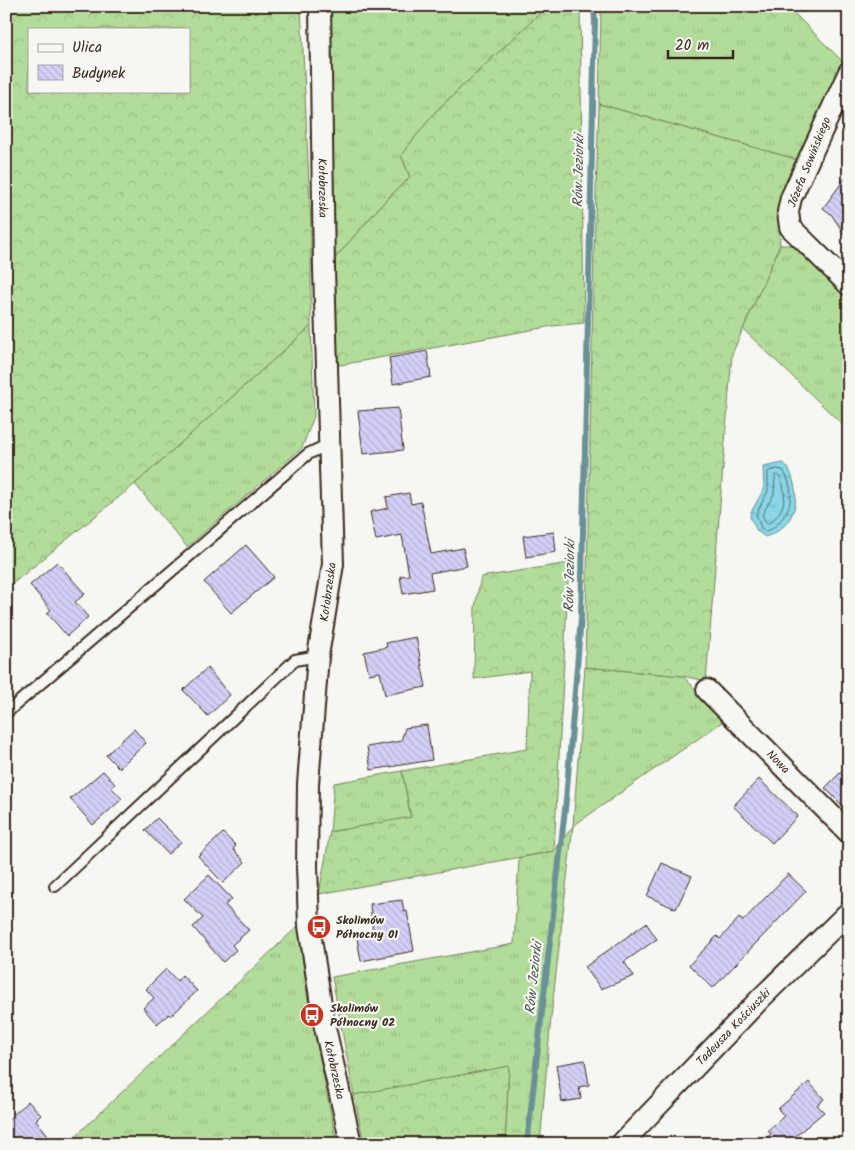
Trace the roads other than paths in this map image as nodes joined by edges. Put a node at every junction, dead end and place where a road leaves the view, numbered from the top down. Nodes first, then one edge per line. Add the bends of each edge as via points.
1 (320, 6) edge
2 (849, 72) edge
3 (849, 285) edge
4 (329, 444) junction
5 (318, 656) junction
6 (707, 690) dead end
7 (6, 713) edge
8 (849, 833) edge
9 (56, 886) dead end
10 (849, 912) edge
11 (351, 1144) edge
12 (621, 1144) edge

1 - 4 street, Kołobrzeska
2 - 3 street, Józefa Sowińskiego via 791,198 788,212 790,227
4 - 5 street, Kołobrzeska via 333,564
4 - 7 lane via 308,454
5 - 9 lane via 295,660
5 - 11 street, Kołobrzeska via 308,784 309,926 324,1022
6 - 8 street, Nowa
10 - 12 street, Tadeusza Kościuszki via 762,996

